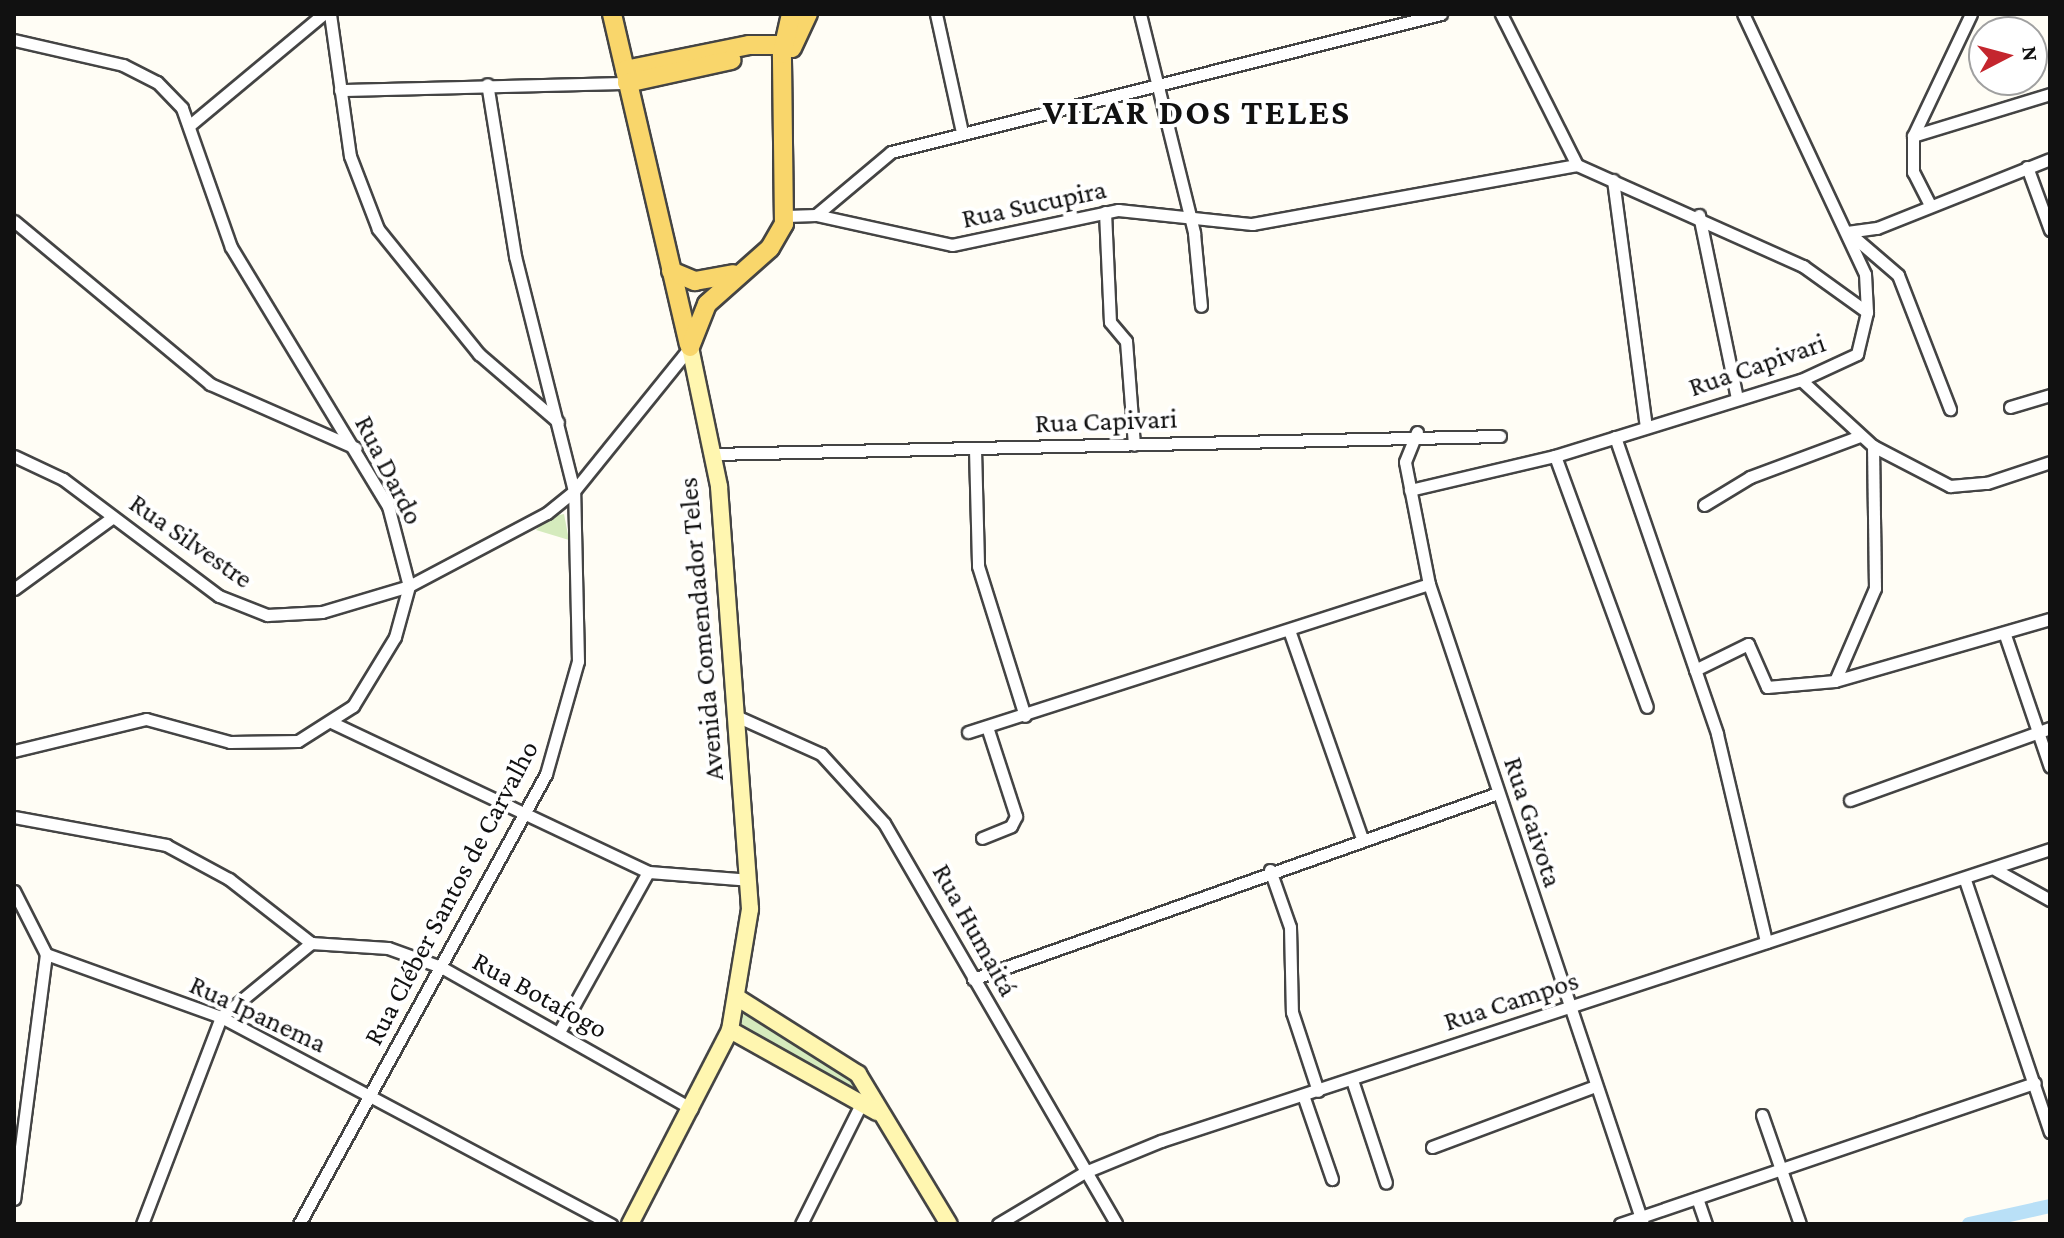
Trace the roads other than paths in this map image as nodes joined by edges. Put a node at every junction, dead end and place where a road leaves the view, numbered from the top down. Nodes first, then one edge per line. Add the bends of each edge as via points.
1 (323, 14) edge
2 (330, 14) edge
3 (612, 14) edge
4 (791, 14) edge
5 (808, 14) edge
6 (936, 14) edge
7 (1140, 14) edge
8 (1441, 14) edge
9 (1501, 14) edge
10 (1743, 14) edge
11 (1971, 14) edge
12 (14, 40) edge
13 (787, 53) junction
14 (622, 77) junction
15 (487, 84) junction
16 (1159, 86) junction
17 (340, 90) junction
18 (2050, 94) edge
19 (190, 125) junction
20 (962, 132) junction
21 (1913, 136) junction
22 (2050, 159) edge
23 (1577, 165) junction
24 (2027, 167) junction
25 (1613, 180) junction
26 (1929, 203) junction
27 (1105, 212) junction
28 (1188, 214) junction
29 (816, 215) junction
30 (1699, 215) junction
31 (786, 216) junction
32 (14, 221) edge
33 (2050, 230) edge
34 (1847, 232) junction
35 (671, 271) junction
36 (733, 274) junction
37 (1201, 306) dead end
38 (1867, 312) junction
39 (690, 347) junction
40 (1801, 380) junction
41 (2050, 395) edge
42 (1737, 399) junction
43 (2010, 407) dead end
44 (1950, 409) dead end
45 (558, 422) junction
46 (1646, 427) junction
47 (1417, 432) junction
48 (1500, 436) dead end
49 (1860, 436) junction
50 (1615, 437) junction
51 (1134, 445) junction
52 (1873, 446) junction
53 (356, 448) junction
54 (975, 449) junction
55 (713, 454) junction
56 (14, 456) edge
57 (1555, 456) junction
58 (2050, 462) edge
59 (1410, 490) junction
60 (574, 491) junction
61 (1704, 505) dead end
62 (113, 517) junction
63 (1429, 584) junction
64 (409, 586) junction
65 (14, 589) edge
66 (2050, 619) edge
67 (1289, 630) junction
68 (2005, 635) junction
69 (1695, 670) junction
70 (1835, 681) junction
71 (1647, 707) dead end
72 (736, 716) junction
73 (1025, 716) junction
74 (333, 723) junction
75 (987, 727) junction
76 (2044, 730) edge
77 (968, 732) dead end
78 (14, 751) edge
79 (2050, 767) edge
80 (1498, 793) junction
81 (1850, 800) dead end
82 (525, 812) junction
83 (14, 817) edge
84 (982, 838) dead end
85 (1362, 839) junction
86 (2050, 849) edge
87 (1270, 870) junction
88 (1996, 870) junction
89 (648, 872) junction
90 (749, 880) junction
91 (1965, 880) junction
92 (14, 891) edge
93 (2050, 900) edge
94 (1766, 942) junction
95 (311, 943) junction
96 (46, 954) junction
97 (441, 967) junction
98 (973, 979) junction
99 (738, 998) junction
100 (1570, 1007) junction
101 (221, 1017) junction
102 (730, 1030) junction
103 (559, 1032) junction
104 (1352, 1080) junction
105 (2035, 1083) junction
106 (1595, 1086) junction
107 (1318, 1091) junction
108 (370, 1095) junction
109 (1303, 1095) junction
110 (868, 1102) junction
111 (692, 1109) junction
112 (1762, 1115) dead end
113 (2050, 1132) edge
114 (1432, 1147) dead end
115 (1085, 1172) junction
116 (1781, 1172) junction
117 (16, 1179) edge
118 (1332, 1179) dead end
119 (1386, 1183) dead end
120 (1697, 1198) junction
121 (14, 1199) edge
122 (1642, 1220) edge
123 (305, 1222) edge
124 (142, 1224) edge
125 (611, 1224) edge
126 (630, 1224) edge
127 (801, 1224) edge
128 (949, 1224) edge
129 (998, 1224) edge
130 (1116, 1224) edge
131 (1620, 1224) edge
132 (1706, 1224) edge
133 (1800, 1224) edge

1 - 19 street
2 - 17 street
3 - 14 main road, Avenida Comendador Teles
4 - 13 main road
5 - 13 main road
6 - 20 street
7 - 16 street
8 - 16 street
9 - 23 street
10 - 34 street, Rua Capivari
11 - 21 street
12 - 19 street, Rua Dardo via 141,72 171,94
13 - 14 main road
13 - 31 main road
14 - 15 street
14 - 35 main road, Avenida Comendador Teles
15 - 17 street
15 - 45 street, Rua Cléber Santos de Carvalho via 515,256
16 - 20 street
16 - 28 street
17 - 45 street via 353,169 378,229 479,354
18 - 21 street
19 - 53 street, Rua Dardo via 213,203 252,289
20 - 29 street via 879,159
21 - 26 street via 1913,172
22 - 24 street
23 - 25 street
23 - 28 street, Rua Sucupira via 1252,224
24 - 26 street
24 - 33 street
25 - 30 street
25 - 46 street
26 - 34 street via 1877,228
27 - 28 street, Rua Sucupira
27 - 29 street, Rua Sucupira via 952,245
27 - 51 street via 1110,322 1126,341
28 - 37 street
29 - 31 street, Rua Sucupira
30 - 38 street via 1803,266
30 - 42 street
31 - 36 main road via 770,248
32 - 53 street via 210,384
34 - 38 street, Rua Capivari via 1865,274
34 - 44 street via 1898,275
35 - 36 main road via 695,281
35 - 39 main road, Avenida Comendador Teles
36 - 39 main road via 699,317
38 - 40 street, Rua Capivari via 1857,354
39 - 55 main road, Avenida Comendador Teles
39 - 60 street, Rua Silvestre
40 - 42 street, Rua Capivari
40 - 49 street
41 - 43 street
42 - 46 street, Rua Capivari
45 - 60 street, Rua Cléber Santos de Carvalho
46 - 50 street, Rua Capivari
47 - 48 street, Rua Capivari
47 - 51 street, Rua Capivari
47 - 59 street, Rua Gaivota via 1405,462
49 - 52 street
49 - 61 street via 1750,477
50 - 57 street, Rua Capivari
50 - 69 street
51 - 54 street, Rua Capivari
52 - 58 street via 1950,486 1987,483
52 - 70 street via 1875,588
53 - 64 street, Rua Dardo via 388,506
54 - 55 street, Rua Capivari
54 - 73 street via 978,566
55 - 72 main road, Avenida Comendador Teles
56 - 62 street, Rua Silvestre via 63,479
57 - 59 street, Rua Capivari
57 - 71 street
59 - 63 street, Rua Gaivota
60 - 64 street, Rua Silvestre via 515,533
60 - 82 street, Rua Cléber Santos de Carvalho via 578,661 557,743
62 - 64 street, Rua Silvestre via 219,596 267,615 322,612
62 - 65 street
63 - 67 street
63 - 80 street, Rua Gaivota
64 - 74 street via 378,670
66 - 68 street
67 - 73 street
67 - 85 street
68 - 70 street
68 - 76 street
69 - 70 street via 1748,644 1767,687
69 - 94 street via 1732,784
72 - 90 main road, Avenida Comendador Teles
72 - 98 street, Rua Humaitá via 821,754 862,793 920,879
73 - 75 street
74 - 78 street via 298,741 255,745 146,719
74 - 82 street
75 - 77 street
75 - 84 street via 1016,816 1011,826
76 - 79 street
76 - 81 street
80 - 85 street
80 - 100 street, Rua Gaivota
82 - 89 street
82 - 97 street, Rua Cléber Santos de Carvalho
83 - 95 street via 166,845 229,879
85 - 87 street
86 - 88 street, Rua Campos
87 - 98 street
87 - 107 street via 1290,927 1292,1012
88 - 91 street, Rua Campos
88 - 93 street
89 - 90 street
89 - 103 street
90 - 99 main road, Avenida Comendador Teles
91 - 94 street, Rua Campos
91 - 105 street
92 - 96 street
94 - 100 street, Rua Campos
95 - 97 street, Rua Botafogo via 388,948
95 - 101 street
96 - 101 street, Rua Ipanema
96 - 117 street
97 - 103 street, Rua Botafogo
97 - 108 street, Rua Cléber Santos de Carvalho
98 - 115 street, Rua Humaitá
99 - 102 main road, Avenida Comendador Teles
99 - 110 main road via 834,1053
100 - 104 street, Rua Campos
100 - 106 street, Rua Gaivota
101 - 108 street, Rua Ipanema
101 - 124 street
102 - 110 main road
102 - 111 main road, Avenida Comendador Teles
103 - 111 street, Rua Botafogo
104 - 107 street, Rua Campos
104 - 119 street
105 - 113 street
105 - 116 street
106 - 114 street
106 - 122 street, Rua Gaivota
107 - 109 street, Rua Campos
108 - 123 street, Rua Cléber Santos de Carvalho
108 - 125 street, Rua Ipanema
109 - 115 street, Rua Campos
109 - 118 street
110 - 127 street
110 - 128 main road
111 - 126 main road, Avenida Comendador Teles
112 - 116 street
115 - 129 street, Rua Campos
115 - 130 street, Rua Humaitá
116 - 120 street
116 - 133 street
117 - 121 street
120 - 122 street
120 - 132 street
122 - 131 street

